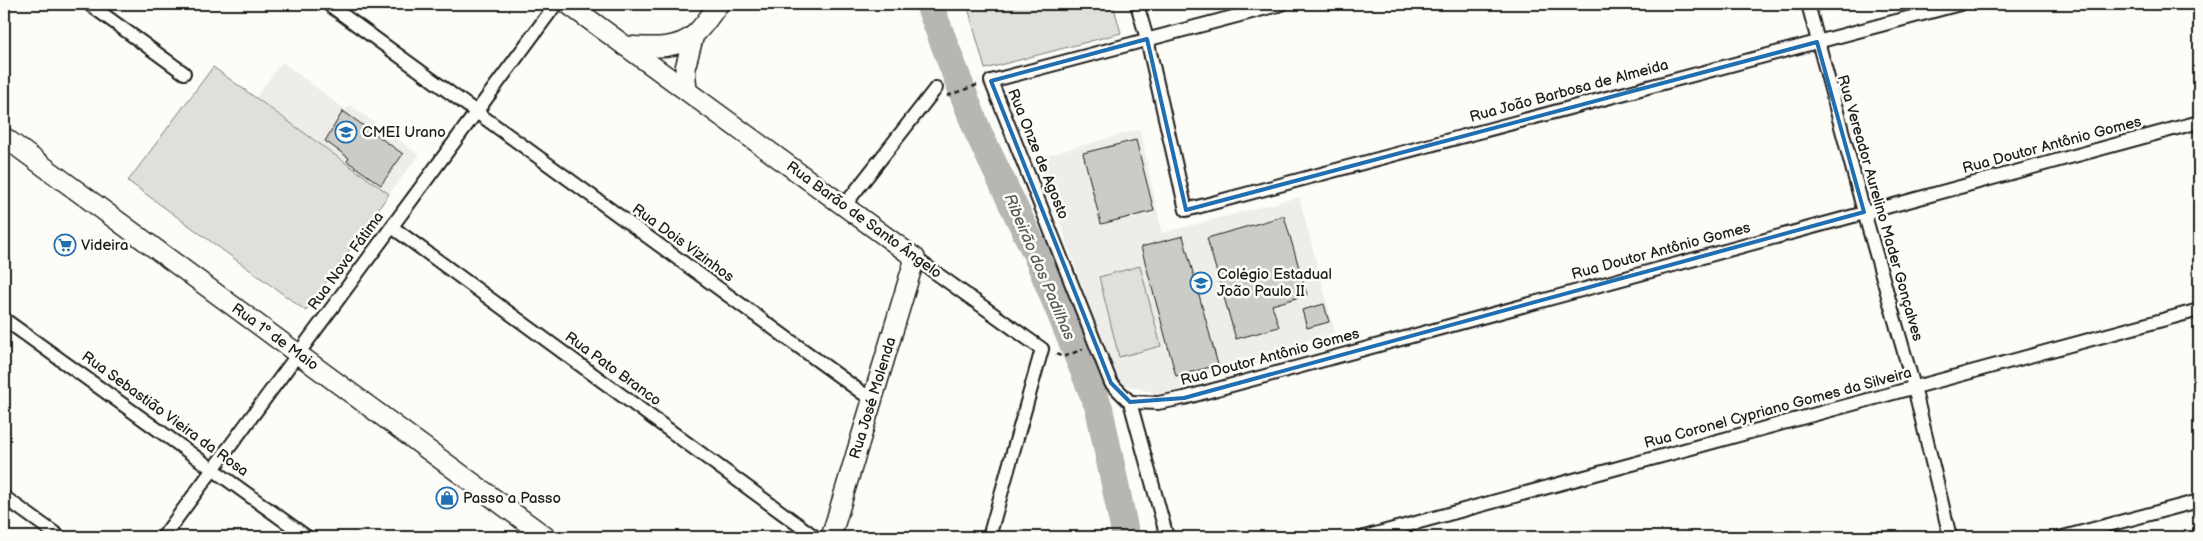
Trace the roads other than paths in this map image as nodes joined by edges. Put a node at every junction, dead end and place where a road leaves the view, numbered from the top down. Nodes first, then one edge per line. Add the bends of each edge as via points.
1 (89, 4) edge
2 (328, 4) edge
3 (556, 4) edge
4 (568, 4) edge
5 (719, 4) edge
6 (1136, 4) edge
7 (1282, 4) edge
8 (1808, 4) edge
9 (1960, 4) edge
10 (694, 35) junction
11 (1147, 40) junction
12 (1817, 42) junction
13 (625, 46) junction
14 (184, 72) dead end
15 (687, 90) junction
16 (938, 94) road end
17 (476, 112) junction
18 (2199, 122) edge
19 (4, 137) edge
20 (844, 206) junction
21 (1864, 212) junction
22 (392, 227) junction
23 (915, 258) junction
24 (2199, 310) edge
25 (4, 318) edge
26 (298, 354) junction
27 (1914, 388) junction
28 (872, 400) junction
29 (1130, 402) junction
30 (214, 468) junction
31 (4, 496) edge
32 (2199, 501) edge
33 (60, 537) edge
34 (163, 537) edge
35 (307, 537) edge
36 (546, 537) edge
37 (815, 537) edge
38 (831, 537) edge
39 (989, 537) edge
40 (1167, 537) edge
41 (1364, 537) edge
42 (1950, 537) edge
43 (2063, 537) edge

1 - 14 street
2 - 17 street, Rua Dois Vizinhos
3 - 17 street, Rua Nova Fátima
4 - 13 street, Rua Barão de Santo Ângelo
5 - 10 street
6 - 11 street
7 - 11 street, Rua Onze de Agosto
8 - 12 street, Rua Vereador Aurelino Mader Gonçalves
9 - 12 street, Rua João Barbosa de Almeida
10 - 13 street via 674,45
10 - 15 street via 686,68
11 - 12 street, Rua João Barbosa de Almeida via 1186,210
11 - 29 street, Rua Onze de Agosto via 991,81 1111,383
12 - 21 street, Rua Vereador Aurelino Mader Gonçalves
13 - 15 street, Rua Barão de Santo Ângelo
15 - 20 street, Rua Barão de Santo Ângelo
16 - 20 street
17 - 22 street, Rua Nova Fátima
17 - 28 street, Rua Dois Vizinhos
18 - 21 street, Rua Doutor Antônio Gomes
19 - 26 street, Rua 1º de Maio
20 - 23 street, Rua Barão de Santo Ângelo
21 - 27 street, Rua Vereador Aurelino Mader Gonçalves
21 - 29 street, Rua Doutor Antônio Gomes via 1184,398 1158,403
22 - 26 street, Rua Nova Fátima
22 - 37 street, Rua Pato Branco
23 - 28 street, Rua José Molenda
23 - 39 street, Rua Barão de Santo Ângelo via 1042,349
24 - 27 street, Rua Coronel Cypriano Gomes da Silveira
25 - 30 street, Rua Sebastião Vieira da Rosa
26 - 30 street, Rua Nova Fátima
26 - 36 street, Rua 1º de Maio
27 - 41 street, Rua Coronel Cypriano Gomes da Silveira
27 - 42 street, Rua Vereador Aurelino Mader Gonçalves
28 - 38 street, Rua José Molenda
29 - 40 street
30 - 34 street, Rua Nova Fátima
30 - 35 street, Rua Sebastião Vieira da Rosa
31 - 33 street
32 - 43 street

